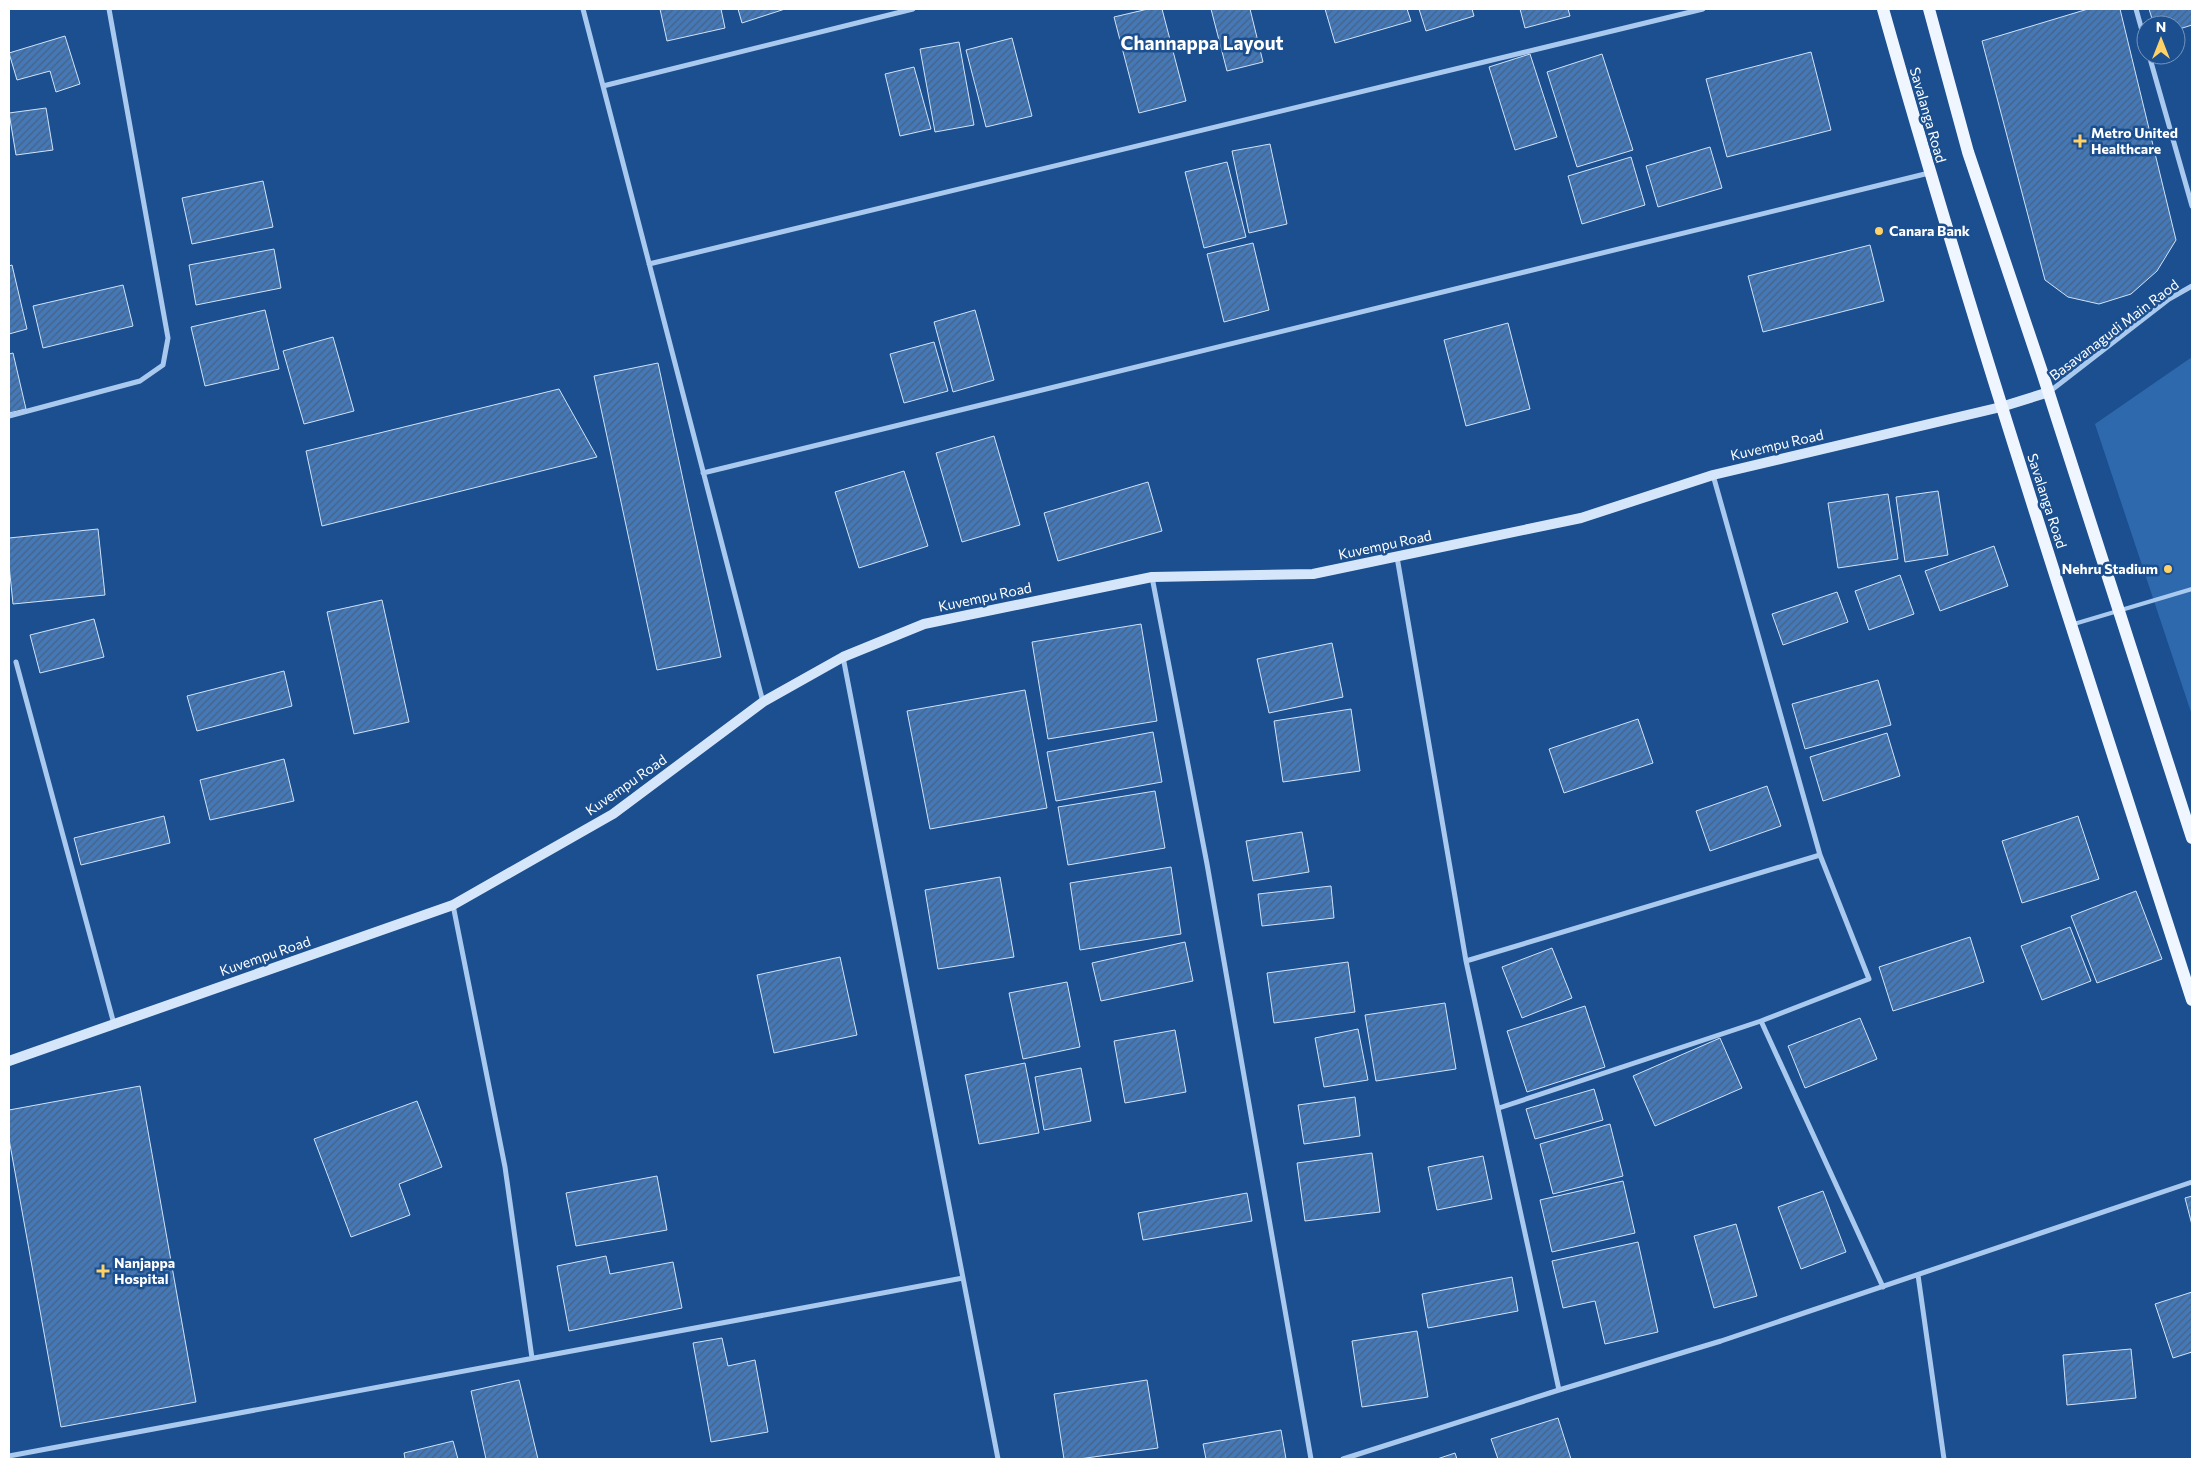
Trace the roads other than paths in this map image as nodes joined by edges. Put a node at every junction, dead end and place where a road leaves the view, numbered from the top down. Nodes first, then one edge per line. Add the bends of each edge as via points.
1 (109, 9) edge
2 (583, 9) edge
3 (913, 9) edge
4 (1703, 9) edge
5 (1883, 9) edge
6 (1929, 9) edge
7 (2152, 65) edge
8 (603, 86) junction
9 (1929, 173) junction
10 (2192, 206) edge
11 (650, 264) junction
12 (2192, 286) edge
13 (2049, 392) junction
14 (2001, 407) junction
15 (9, 416) edge
16 (703, 473) junction
17 (1712, 474) junction
18 (1398, 557) junction
19 (1152, 577) junction
20 (2192, 589) edge
21 (2119, 610) junction
22 (2071, 624) junction
23 (843, 657) junction
24 (16, 662) dead end
25 (763, 702) junction
26 (2192, 838) edge
27 (1820, 855) junction
28 (453, 905) junction
29 (1466, 961) junction
30 (2192, 1000) edge
31 (1761, 1020) junction
32 (114, 1024) junction
33 (9, 1061) edge
34 (1499, 1108) junction
35 (2192, 1182) edge
36 (1918, 1275) junction
37 (963, 1278) junction
38 (1883, 1287) junction
39 (532, 1358) junction
40 (1558, 1390) junction
41 (9, 1456) edge
42 (998, 1459) edge
43 (1311, 1459) edge
44 (1344, 1459) edge
45 (1944, 1459) edge

1 - 15 street via 168,338 163,365 140,381
2 - 8 street
3 - 8 street
4 - 11 street
5 - 9 main road, Savalanga Road
6 - 13 main road, Savalanga Road via 1968,152
7 - 10 street
8 - 11 street
9 - 14 main road, Savalanga Road
9 - 16 street
11 - 16 street
12 - 13 street, Basavanagudi Main Raod via 2169,299
13 - 14 main road, Kuvempu Road
13 - 21 main road, Savalanga Road
14 - 17 main road, Kuvempu Road
14 - 22 main road, Savalanga Road
16 - 25 street
17 - 18 main road, Kuvempu Road via 1581,518
17 - 27 street
18 - 19 main road, Kuvempu Road via 1314,574
18 - 29 street
19 - 23 main road, Kuvempu Road via 924,624
19 - 43 street via 1207,864
20 - 21 lane
21 - 22 lane
21 - 26 main road, Savalanga Road
22 - 30 main road, Savalanga Road
23 - 25 main road, Kuvempu Road
23 - 37 street
24 - 32 street
25 - 28 main road, Kuvempu Road via 613,814
27 - 29 street
27 - 31 street via 1869,979
28 - 32 main road, Kuvempu Road
28 - 39 street via 505,1168
29 - 34 street
31 - 34 street
31 - 38 street
32 - 33 main road, Kuvempu Road
34 - 40 street
35 - 36 street
36 - 38 street
36 - 45 street
37 - 39 street
37 - 42 street
38 - 40 street via 1721,1341
39 - 41 street
40 - 44 street

